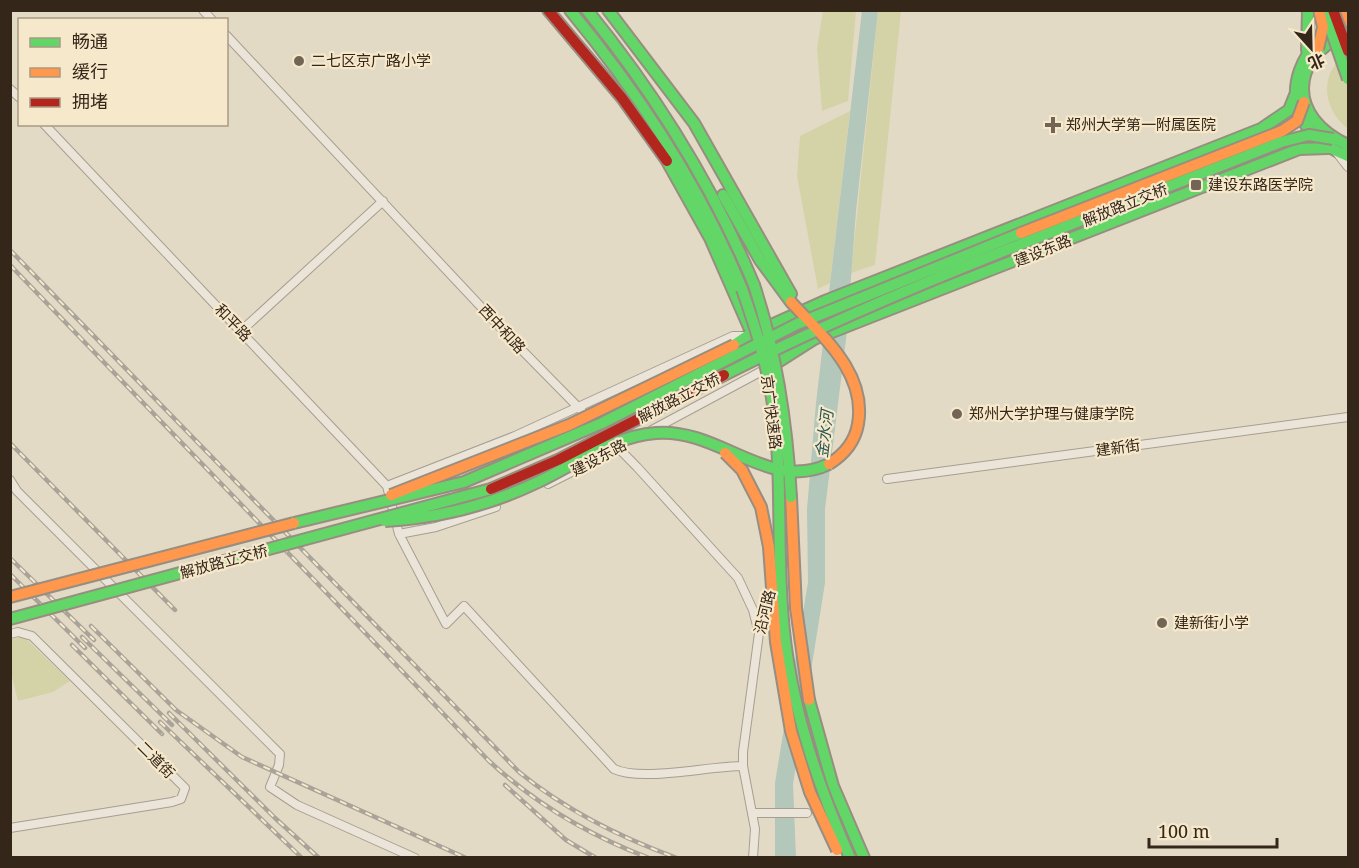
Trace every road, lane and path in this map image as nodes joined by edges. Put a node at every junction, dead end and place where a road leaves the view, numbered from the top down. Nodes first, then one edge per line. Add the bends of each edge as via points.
1 (548, 10) edge
2 (570, 10) edge
3 (587, 10) edge
4 (608, 10) edge
5 (1308, 10) edge
6 (1318, 10) edge
7 (1324, 10) edge
8 (1333, 10) edge
9 (1342, 10) edge
10 (1347, 27) edge
11 (228, 37) edge
12 (1313, 50) junction
13 (1348, 51) edge
14 (621, 52) junction
15 (1348, 79) edge
16 (1295, 95) junction
17 (1305, 102) junction
18 (46, 126) edge
19 (1337, 146) edge
20 (1348, 154) edge
21 (1348, 167) edge
22 (383, 201) junction
23 (801, 312) junction
24 (241, 331) junction
25 (749, 335) junction
26 (816, 339) junction
27 (773, 366) junction
28 (760, 372) junction
29 (579, 408) junction
30 (1348, 417) edge
31 (706, 440) junction
32 (618, 448) junction
33 (10, 480) edge
34 (887, 480) dead end
35 (387, 486) junction
36 (369, 504) junction
37 (385, 521) junction
38 (399, 534) junction
39 (10, 597) edge
40 (10, 618) edge
41 (14, 633) edge
42 (759, 633) junction
43 (743, 766) junction
44 (753, 813) junction
45 (807, 813) dead end
46 (10, 828) edge
47 (415, 858) edge
48 (753, 858) edge
49 (841, 858) edge
50 (850, 858) edge
51 (864, 858) edge

1 - 25 main road via 622,97 664,156 709,237
2 - 50 main road, 京广快速路, bridge via 648,111 683,167 724,244 751,313 774,412 784,628 795,703 814,771
3 - 14 main road, 京广快速路
4 - 23 main road via 694,123
5 - 12 main road
6 - 12 main road, bridge via 1323,27
7 - 15 main road, bridge
8 - 10 main road, bridge
9 - 10 main road
10 - 12 main road, bridge
10 - 13 main road, bridge
11 - 22 street, 西中和路
12 - 16 main road via 1299,67
12 - 17 main road via 1305,71
14 - 31 main road, bridge via 657,90 760,260 848,367 860,393 861,416 850,446 843,455 812,471 786,473
14 - 51 main road, 京广快速路, bridge via 668,118 706,183 745,261 765,318 786,411 796,627 807,700 826,767
16 - 19 main road via 1307,129
16 - 23 main road via 1289,110 1261,129
17 - 19 main road via 1314,123
17 - 36 main road, 解放路立交桥, bridge via 1296,124 1269,137 797,324 602,423 496,470 441,489
18 - 24 street, 和平路
19 - 20 main road
19 - 21 street
19 - 26 main road, 建设东路 via 1299,149
19 - 37 main road, 解放路立交桥, bridge via 1308,135 1281,142 793,340 523,477
22 - 24 street
22 - 29 street, 西中和路
23 - 25 main road
23 - 26 main road
24 - 35 street, 和平路
25 - 28 main road
25 - 29 street via 733,336
25 - 36 main road, bridge via 569,425
26 - 27 main road, 建设东路
27 - 28 main road, 建设东路
27 - 42 street, 沿河路 via 785,514
28 - 32 street, 建设东路
29 - 32 street, 西中和路
29 - 35 street
30 - 34 street, 建新街
31 - 37 main road, bridge via 669,433 638,436 493,501 434,518
31 - 49 main road, bridge via 738,464 755,485 760,500 769,542 780,668 795,749 812,797
32 - 38 street, 建设东路 via 485,512
32 - 42 street, 西中和路 via 738,578
33 - 47 street via 280,754 270,787 297,805
35 - 38 street, 和平路
36 - 39 main road, 解放路立交桥, bridge
37 - 40 main road, 解放路立交桥, bridge
38 - 43 street, 和平路 via 446,624 464,606 614,769 642,774
41 - 46 street, 二道街 via 32,636 185,788 181,799 172,802
42 - 43 street, 沿河路
43 - 44 street, 沿河路
44 - 45 street
44 - 48 street, 沿河路

